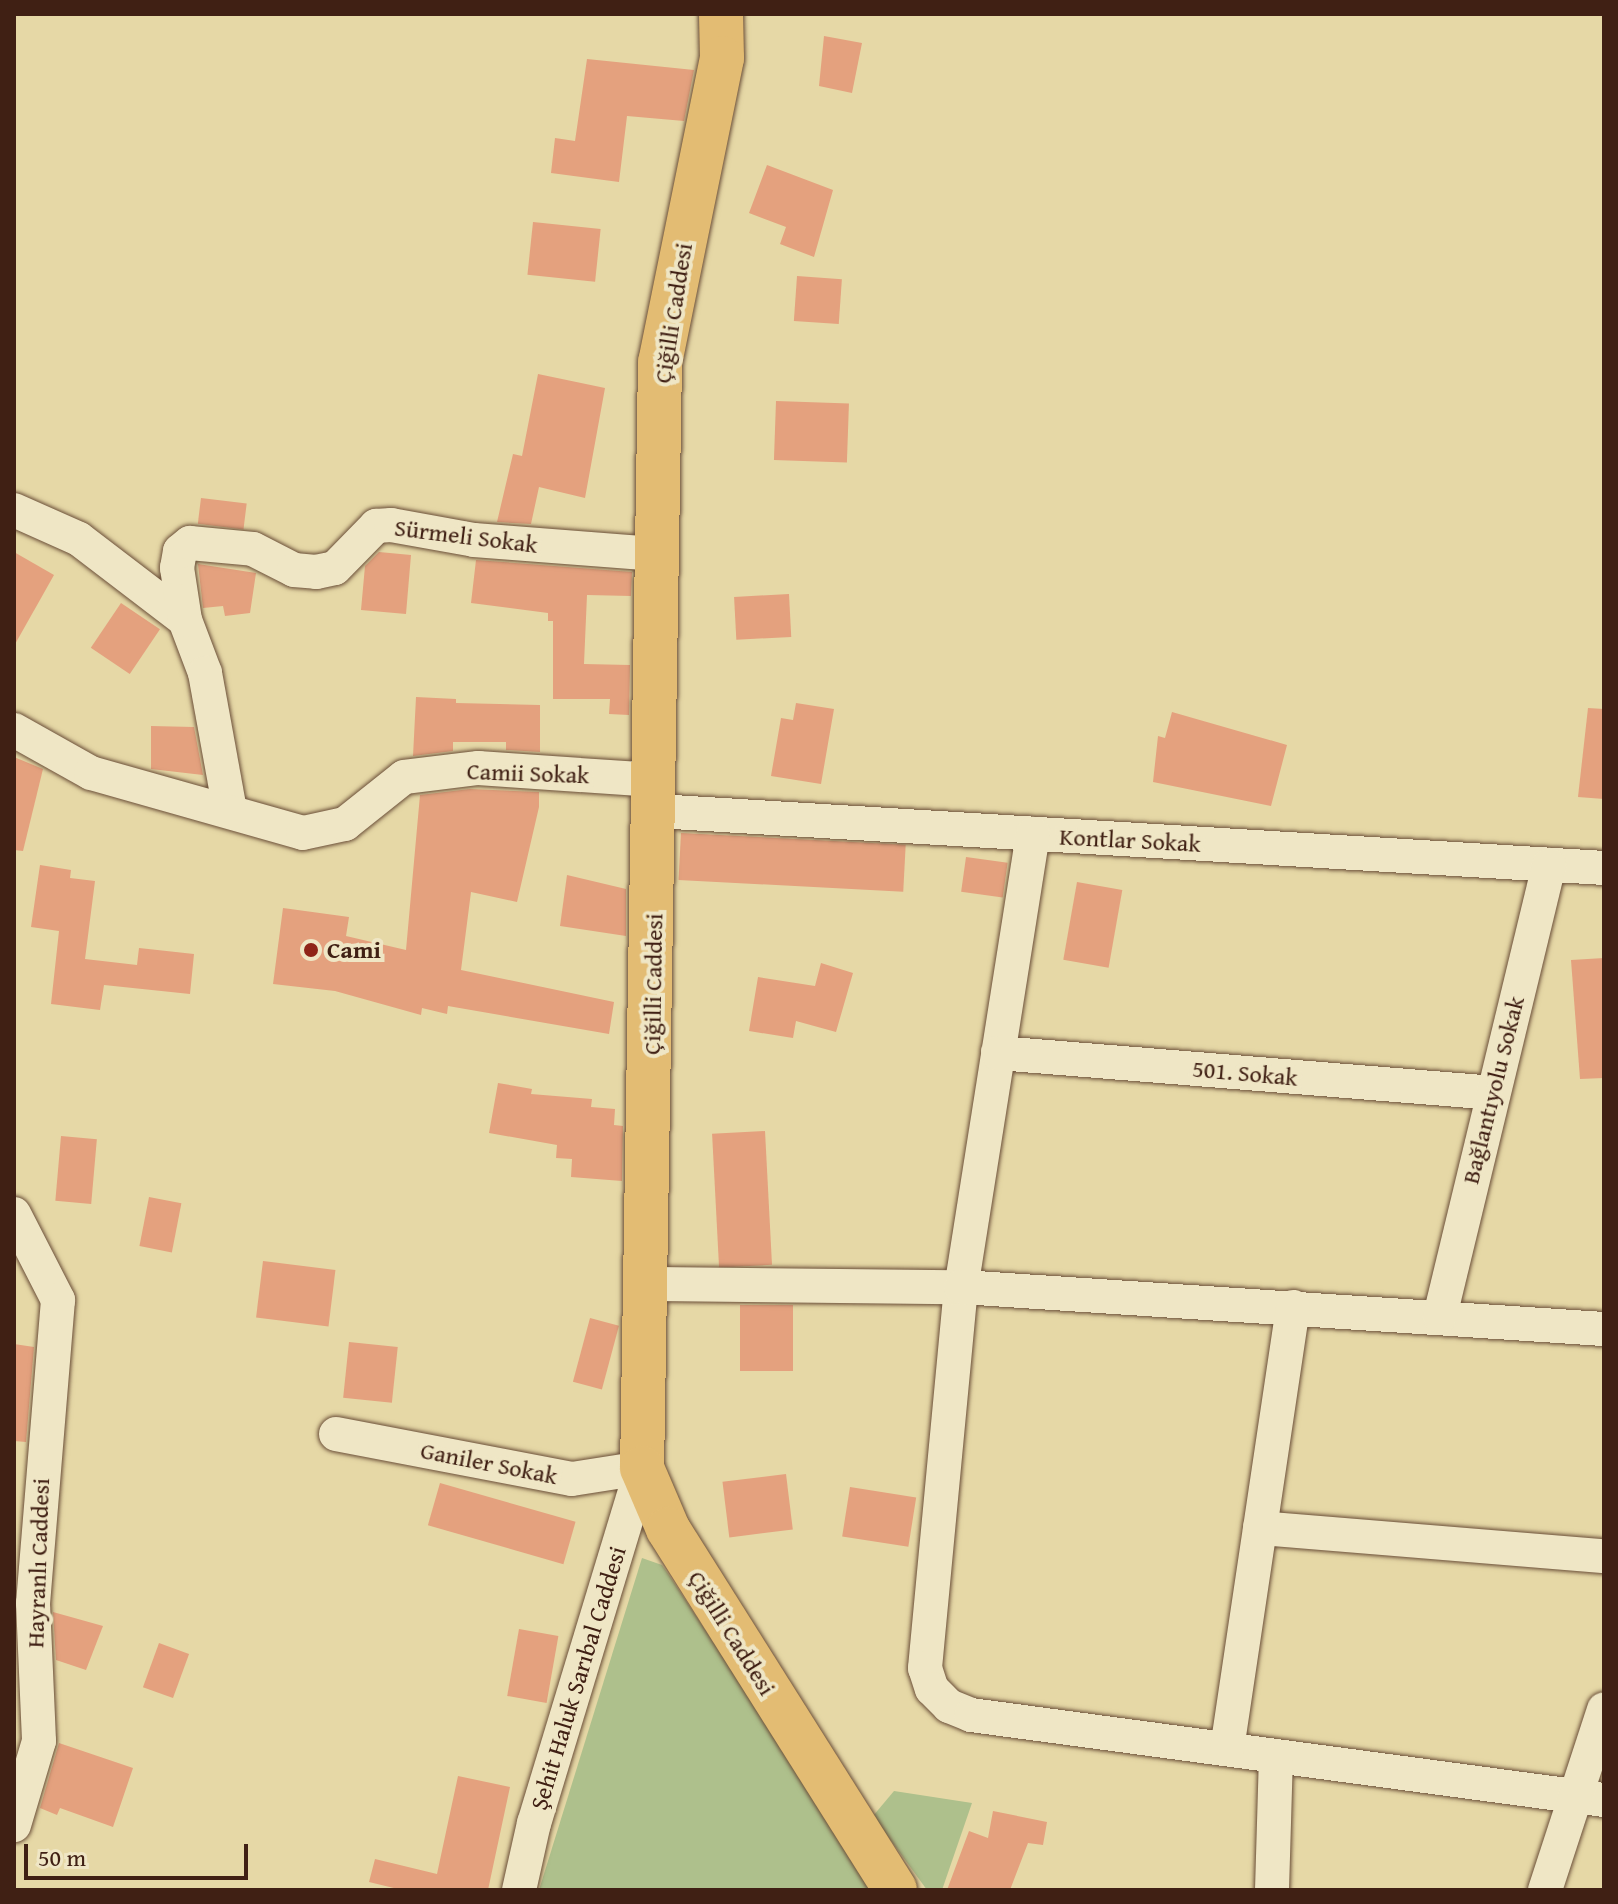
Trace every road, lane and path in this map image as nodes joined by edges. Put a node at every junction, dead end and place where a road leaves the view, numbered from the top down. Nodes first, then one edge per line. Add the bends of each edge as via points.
1 (721, 14) edge
2 (14, 510) edge
3 (657, 554) junction
4 (185, 620) junction
5 (14, 730) edge
6 (656, 796) junction
7 (230, 811) junction
8 (1033, 834) junction
9 (1549, 865) junction
10 (1604, 868) edge
11 (998, 1053) junction
12 (1491, 1093) junction
13 (14, 1214) edge
14 (649, 1284) junction
15 (961, 1287) junction
16 (1293, 1307) junction
17 (1440, 1316) junction
18 (1604, 1329) edge
19 (336, 1434) dead end
20 (642, 1468) junction
21 (1260, 1528) junction
22 (1604, 1556) edge
23 (1604, 1709) edge
24 (1227, 1749) junction
25 (1276, 1756) junction
26 (1590, 1798) edge
27 (14, 1825) edge
28 (519, 1890) edge
29 (895, 1890) edge
30 (1272, 1890) edge
31 (1545, 1890) edge

1 - 3 main road, Çiğilli Caddesi via 722,58 660,362
2 - 4 street via 79,539
3 - 4 street, Sürmeli Sokak via 474,540 391,525 366,534 335,568 316,572 294,570 253,549 190,543 180,551 177,568
3 - 6 main road, Çiğilli Caddesi
4 - 7 street via 205,673
5 - 7 street, Camii Sokak via 91,773
6 - 7 street, Camii Sokak via 478,768 404,777 345,824 303,833
6 - 8 street, Kontlar Sokak
6 - 14 main road, Çiğilli Caddesi
8 - 9 street, Kontlar Sokak
8 - 11 street
9 - 10 street, Kontlar Sokak
9 - 12 street, Bağlantıyolu Sokak
11 - 12 street, 501. Sokak
11 - 15 street
12 - 17 street, Bağlantıyolu Sokak
13 - 27 street, Hayranlı Caddesi via 58,1300 33,1603 39,1741
14 - 15 street
14 - 20 main road, Çiğilli Caddesi
15 - 16 street
15 - 24 street via 925,1668 932,1689 949,1706 971,1715
16 - 17 street
16 - 21 street
17 - 18 street
19 - 20 street, Ganiler Sokak via 572,1479
20 - 28 street, Şehit Haluk Sarıbal Caddesi via 534,1823
20 - 29 main road, Çiğilli Caddesi via 668,1529
21 - 22 street
21 - 24 street
23 - 26 street
24 - 25 street
25 - 26 street
25 - 30 street
26 - 31 street

